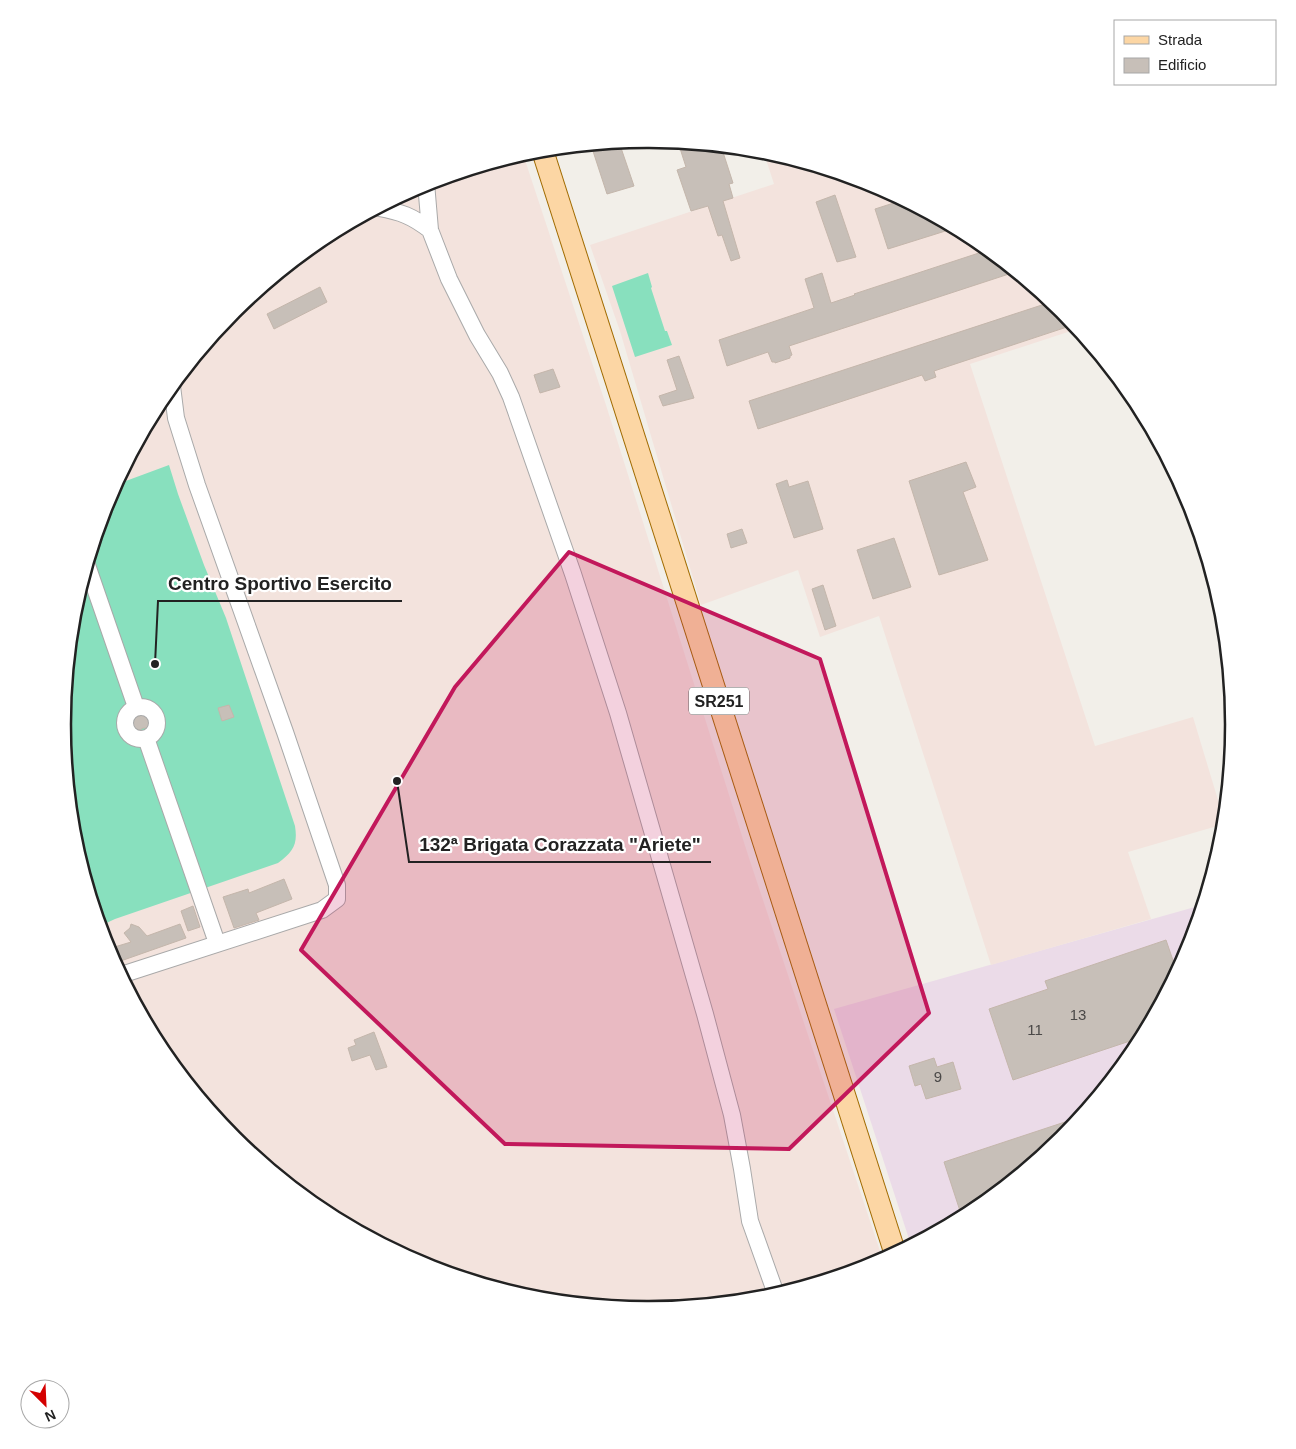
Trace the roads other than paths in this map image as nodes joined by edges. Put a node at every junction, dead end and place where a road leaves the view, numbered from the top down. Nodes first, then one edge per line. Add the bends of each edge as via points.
1 (545, 157) edge
2 (427, 192) edge
3 (388, 210) edge
4 (430, 230) junction
5 (173, 397) edge
6 (91, 574) edge
7 (136, 707) junction
8 (146, 738) junction
9 (217, 944) junction
10 (128, 973) edge
11 (893, 1246) edge
12 (774, 1287) edge

1 - 11 main road, SR251
2 - 4 street
3 - 4 street via 402,212
4 - 12 street via 449,279 511,397 573,574 618,714 705,1014 732,1115 750,1221
5 - 9 street via 176,418 197,484 337,885 337,899 322,910
6 - 7 street
7 - 8 street via 125,719 127,730 135,738
7 - 8 street via 151,709 157,717 154,732
8 - 9 street
9 - 10 street

